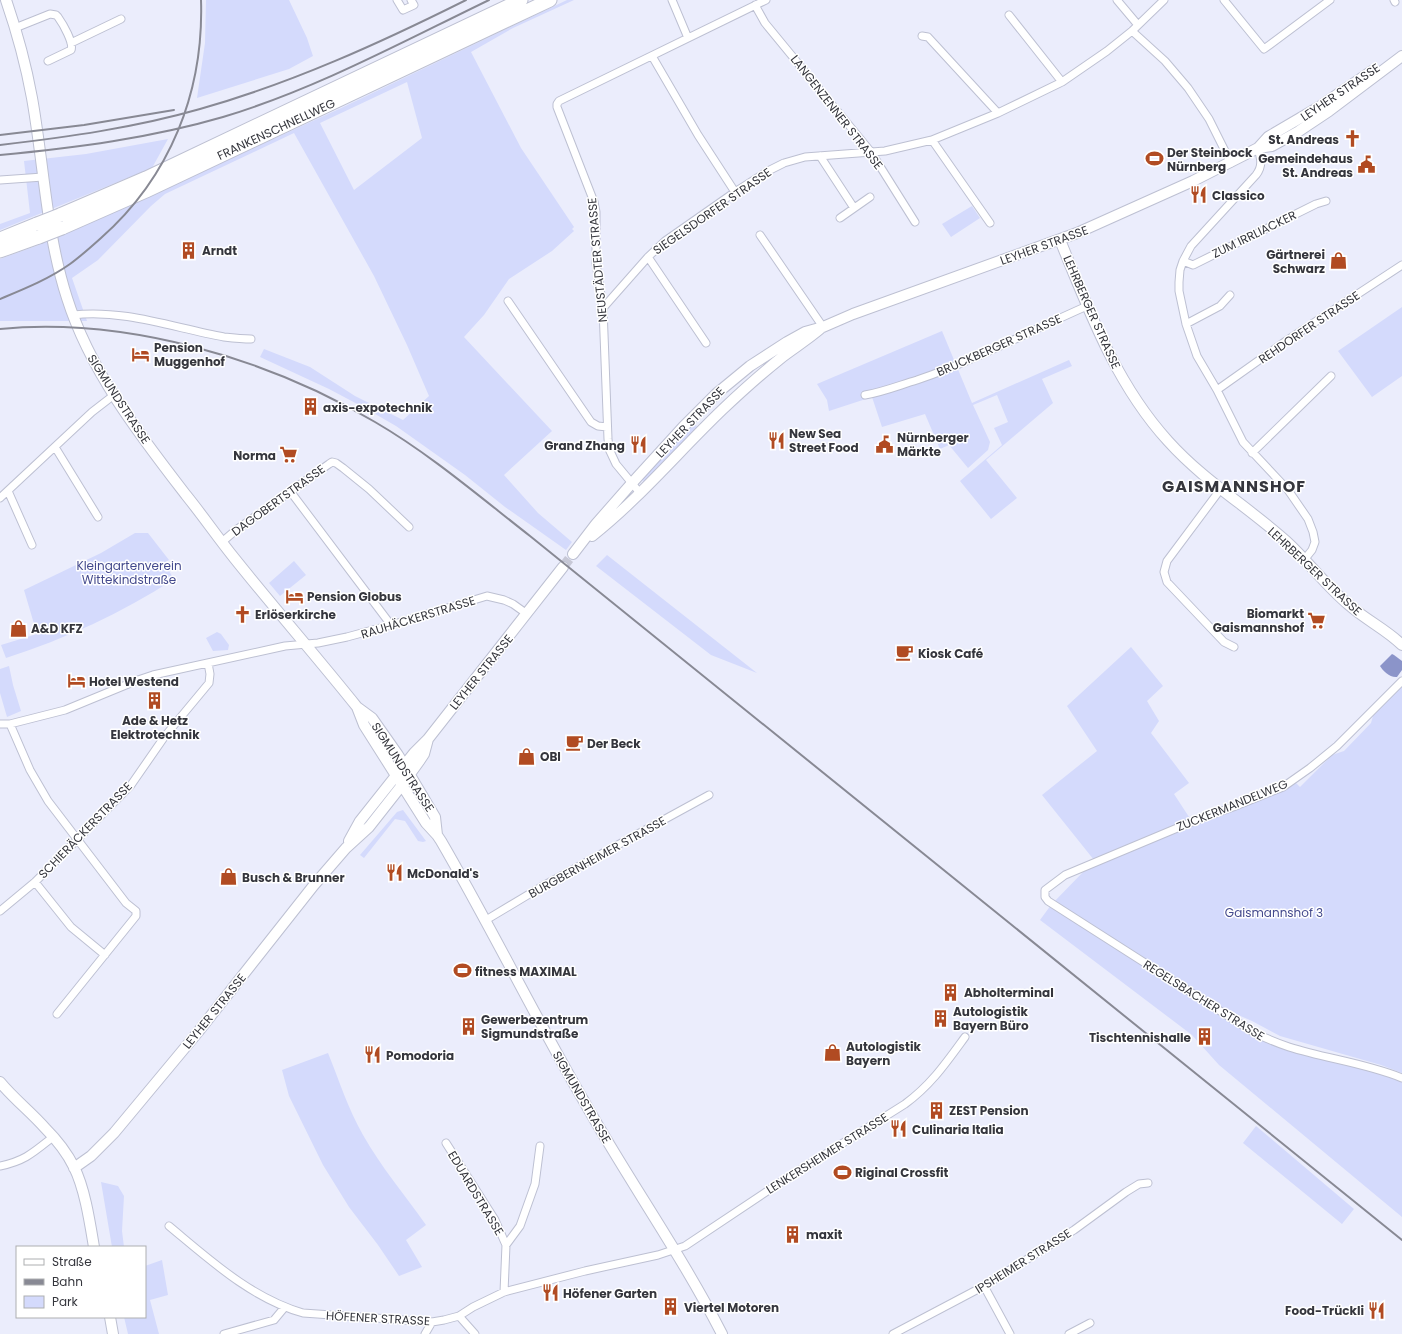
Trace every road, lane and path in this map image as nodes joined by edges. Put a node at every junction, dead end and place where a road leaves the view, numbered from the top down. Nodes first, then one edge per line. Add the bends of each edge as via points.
1 (6, 0) edge
2 (397, 0) edge
3 (411, 0) edge
4 (520, 0) edge
5 (550, 0) edge
6 (672, 0) edge
7 (766, 0) edge
8 (1118, 0) edge
9 (1164, 0) edge
10 (1224, 0) edge
11 (1327, 1) edge
12 (755, 5) junction
13 (1009, 15) dead end
14 (121, 19) dead end
15 (1138, 25) junction
16 (15, 28) junction
17 (1132, 31) junction
18 (922, 36) dead end
19 (688, 38) junction
20 (72, 43) junction
21 (1402, 48) edge
22 (652, 56) junction
23 (1402, 56) edge
24 (48, 61) dead end
25 (1062, 82) junction
26 (998, 113) junction
27 (932, 140) junction
28 (1258, 148) junction
29 (871, 152) junction
30 (820, 156) junction
31 (1231, 163) junction
32 (43, 177) junction
33 (0, 180) edge
34 (735, 192) junction
35 (870, 197) dead end
36 (1326, 201) dead end
37 (854, 208) junction
38 (840, 218) dead end
39 (61, 221) junction
40 (914, 222) dead end
41 (990, 223) dead end
42 (38, 231) junction
43 (760, 235) dead end
44 (0, 239) edge
45 (1060, 240) junction
46 (0, 251) edge
47 (648, 257) junction
48 (1183, 261) junction
49 (1402, 265) edge
50 (1230, 295) dead end
51 (508, 301) dead end
52 (1087, 306) junction
53 (602, 308) junction
54 (73, 315) junction
55 (1186, 324) junction
56 (823, 327) junction
57 (251, 339) dead end
58 (706, 343) dead end
59 (1331, 376) dead end
60 (1217, 390) junction
61 (865, 394) dead end
62 (114, 395) junction
63 (607, 427) junction
64 (55, 447) junction
65 (1252, 453) junction
66 (632, 483) junction
67 (1220, 490) junction
68 (8, 491) junction
69 (290, 491) junction
70 (640, 493) junction
71 (0, 498) edge
72 (98, 517) dead end
73 (409, 527) dead end
74 (222, 542) junction
75 (32, 545) dead end
76 (1304, 560) junction
77 (563, 567) tunnel mouth
78 (527, 614) junction
79 (392, 625) junction
80 (305, 644) junction
81 (1402, 645) edge
82 (1234, 647) dead end
83 (208, 663) junction
84 (1402, 681) edge
85 (357, 706) junction
86 (0, 716) edge
87 (4, 724) edge
88 (428, 739) junction
89 (404, 765) junction
90 (410, 774) junction
91 (396, 776) junction
92 (402, 785) junction
93 (709, 795) dead end
94 (438, 835) junction
95 (77, 839) junction
96 (346, 848) junction
97 (35, 882) junction
98 (1045, 897) joint
99 (0, 911) edge
100 (486, 920) junction
101 (105, 955) junction
102 (57, 1014) dead end
103 (965, 1037) dead end
104 (1402, 1078) edge
105 (0, 1082) edge
106 (53, 1137) junction
107 (446, 1143) dead end
108 (540, 1146) dead end
109 (0, 1166) edge
110 (74, 1168) junction
111 (1148, 1183) dead end
112 (169, 1226) dead end
113 (506, 1245) junction
114 (94, 1246) edge
115 (674, 1250) junction
116 (984, 1286) junction
117 (504, 1292) junction
118 (284, 1308) junction
119 (458, 1316) junction
120 (110, 1318) edge
121 (432, 1322) junction
122 (1090, 1322) dead end
123 (113, 1334) edge
124 (224, 1334) edge
125 (425, 1334) edge
126 (475, 1334) edge
127 (722, 1334) edge
128 (893, 1334) edge
129 (1010, 1334) edge
130 (1069, 1334) edge

1 - 16 main road, SIGMUNDSTRASSE
2 - 3 street via 402,10 414,5
4 - 39 highway, FRANKENSCHNELLWEG
5 - 39 highway, FRANKENSCHNELLWEG via 154,187
6 - 19 street
7 - 12 street, NEUSTÄDTER STRASSE
8 - 15 street
9 - 15 street, SIEGELSDORFER STRASSE
10 - 11 street via 1264,49
12 - 19 street, NEUSTÄDTER STRASSE
12 - 29 street, LANGENZENNER STRASSE via 765,23
13 - 25 street
14 - 20 street
15 - 17 street, SIEGELSDORFER STRASSE
16 - 20 street via 54,14 62,22
16 - 32 main road, SIGMUNDSTRASSE via 32,97
17 - 25 street, SIEGELSDORFER STRASSE
17 - 31 street via 1165,61 1188,88 1209,119
18 - 26 street via 928,37
19 - 22 street, NEUSTÄDTER STRASSE
20 - 24 street via 71,50
21 - 28 main road, LEYHER STRASSE via 1334,97 1268,137
22 - 34 street
22 - 53 street, NEUSTÄDTER STRASSE via 557,104 594,202 596,263
23 - 28 main road, LEYHER STRASSE via 1310,124 1272,146
25 - 26 street, SIEGELSDORFER STRASSE
26 - 27 street, SIEGELSDORFER STRASSE
27 - 29 street, SIEGELSDORFER STRASSE
27 - 41 street
28 - 31 main road, LEYHER STRASSE
28 - 48 street via 1261,164 1259,172 1191,246
29 - 30 street, SIEGELSDORFER STRASSE
29 - 40 street, LANGENZENNER STRASSE
30 - 34 street, SIEGELSDORFER STRASSE via 784,163
30 - 37 street
31 - 45 main road, LEYHER STRASSE via 1117,217
32 - 33 street
32 - 54 main road, SIGMUNDSTRASSE via 54,250
34 - 47 street, SIEGELSDORFER STRASSE via 665,241
35 - 37 street
36 - 48 street, ZUM IRRLIACKER via 1193,265
37 - 38 street
39 - 42 highway, FRANKENSCHNELLWEG, bridge
42 - 44 highway, FRANKENSCHNELLWEG
42 - 46 highway, FRANKENSCHNELLWEG
43 - 56 street
45 - 52 main road, LEHRBERGER STRASSE
45 - 56 main road, LEYHER STRASSE via 865,309
47 - 53 street, SIEGELSDORFER STRASSE
47 - 58 street
48 - 55 street via 1178,282
49 - 60 street, REHDORFER STRASSE
50 - 55 street via 1220,306
51 - 63 street via 591,422
52 - 61 street, BRUCKBERGER STRASSE via 953,367 878,393
52 - 67 main road, LEHRBERGER STRASSE via 1112,360 1138,404 1172,445
53 - 63 street, NEUSTÄDTER STRASSE
54 - 57 street via 90,313 120,316 224,337
54 - 62 main road, SIGMUNDSTRASSE via 91,355
55 - 60 street via 1198,356
56 - 66 main road, LEYHER STRASSE via 805,332 761,358 730,382 694,415
56 - 70 main road, LEYHER STRASSE via 734,399
59 - 65 street
60 - 65 street via 1239,436
62 - 64 street
62 - 74 main road, SIGMUNDSTRASSE
63 - 66 street, NEUSTÄDTER STRASSE via 612,457
64 - 68 street
64 - 72 street
65 - 76 street via 1288,490 1308,519 1315,542
66 - 70 street, NEUSTÄDTER STRASSE
66 - 70 main road, LEYHER STRASSE via 576,550
67 - 76 main road, LEHRBERGER STRASSE via 1280,536
67 - 82 street via 1167,561 1164,572 1167,582 1224,642
68 - 71 street
68 - 75 street
69 - 73 street, DAGOBERTSTRASSE via 332,462 336,463 369,489
69 - 74 street, DAGOBERTSTRASSE
69 - 79 street
74 - 80 main road, SIGMUNDSTRASSE
76 - 81 main road, LEHRBERGER STRASSE via 1348,604
77 - 78 main road, LEYHER STRASSE
78 - 79 street, RAUHÄCKERSTRASSE via 504,600 487,596
78 - 88 main road, LEYHER STRASSE
79 - 80 street, RAUHÄCKERSTRASSE via 331,641
80 - 83 street, RAUHÄCKERSTRASSE
80 - 85 main road, SIGMUNDSTRASSE
83 - 87 street, RAUHÄCKERSTRASSE via 153,675 65,710
83 - 95 street, SCHIERÄCKERSTRASSE via 209,683 165,736 131,785
84 - 98 street, ZUCKERMANDELWEG via 1337,746 1283,787 1065,874 1045,890
85 - 89 main road, SIGMUNDSTRASSE via 372,718
85 - 91 main road, SIGMUNDSTRASSE via 364,725
86 - 87 street
87 - 95 street via 48,800
88 - 89 main road, LEYHER STRASSE
88 - 90 main road, LEYHER STRASSE via 424,754
89 - 90 main road, SIGMUNDSTRASSE
89 - 91 main road, LEYHER STRASSE
90 - 92 main road, LEYHER STRASSE
90 - 94 main road, SIGMUNDSTRASSE via 435,817
91 - 92 main road, SIGMUNDSTRASSE
91 - 96 main road, LEYHER STRASSE via 360,821
92 - 94 main road, SIGMUNDSTRASSE via 426,823
92 - 96 main road, LEYHER STRASSE via 368,827
93 - 100 street, BURGBERNHEIMER STRASSE
94 - 100 main road, SIGMUNDSTRASSE
95 - 97 street, SCHIERÄCKERSTRASSE
95 - 101 street via 126,902 136,911 136,916
96 - 110 main road, LEYHER STRASSE via 304,896 152,1089 106,1142
97 - 99 street, SCHIERÄCKERSTRASSE
97 - 101 street via 71,927
98 - 104 street, REGELSBACHER STRASSE via 1253,1032 1290,1048
100 - 115 main road, SIGMUNDSTRASSE via 575,1086
101 - 102 street
103 - 115 street, LENKERSHEIMER STRASSE via 930,1083 914,1098 781,1182 691,1243
105 - 106 main road
106 - 109 street via 27,1157
106 - 110 main road
107 - 113 street, EDUARDSTRASSE via 495,1220
108 - 113 street via 535,1184 520,1226
110 - 114 main road via 82,1188
111 - 116 street, IPSHEIMER STRASSE via 1139,1184 1126,1192 1076,1228
112 - 118 street, HÖFENER STRASSE via 225,1272 252,1291
113 - 117 street, EDUARDSTRASSE
115 - 117 street, HÖFENER STRASSE
115 - 127 main road, SIGMUNDSTRASSE
116 - 128 street, IPSHEIMER STRASSE
116 - 129 street
117 - 119 street, HÖFENER STRASSE
118 - 121 street, HÖFENER STRASSE via 303,1313
118 - 124 street via 274,1320
119 - 121 street, HÖFENER STRASSE
119 - 126 street
120 - 123 main road
121 - 125 street
122 - 130 street

